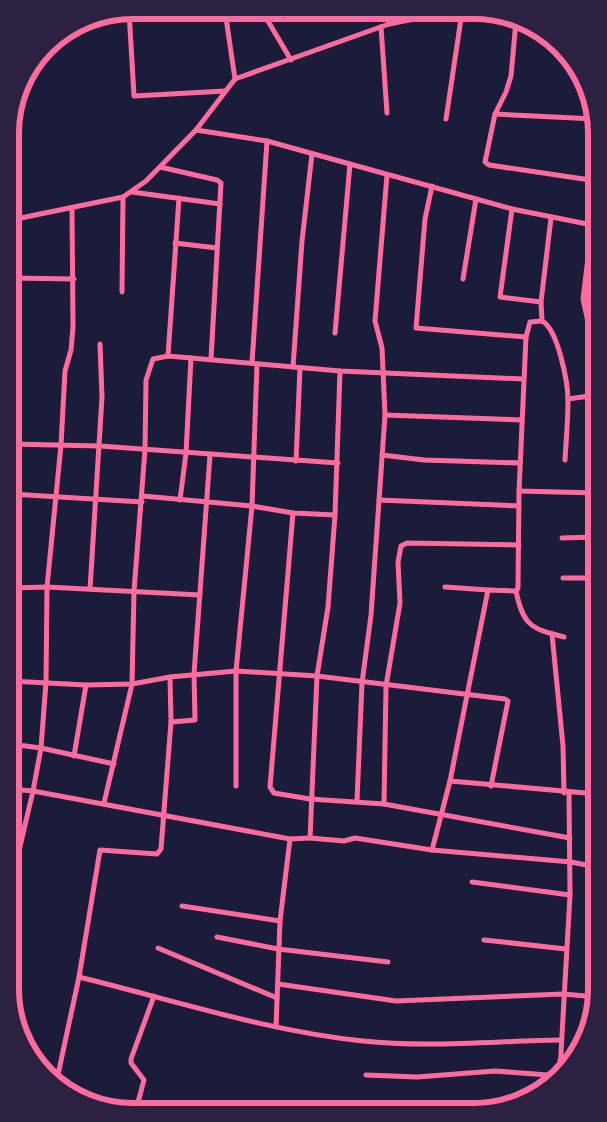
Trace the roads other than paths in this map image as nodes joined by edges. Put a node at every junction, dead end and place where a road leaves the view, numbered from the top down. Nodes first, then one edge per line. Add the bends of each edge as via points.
1 (130, 19) edge
2 (226, 19) edge
3 (267, 19) edge
4 (390, 19) edge
5 (414, 19) edge
6 (461, 19) edge
7 (389, 24) junction
8 (381, 27) junction
9 (515, 27) edge
10 (291, 60) junction
11 (235, 79) junction
12 (225, 90) junction
13 (387, 113) dead end
14 (495, 114) junction
15 (446, 119) dead end
16 (587, 119) edge
17 (196, 130) junction
18 (267, 141) junction
19 (312, 154) junction
20 (350, 164) junction
21 (160, 167) junction
22 (387, 175) junction
23 (588, 180) edge
24 (432, 186) junction
25 (132, 192) junction
26 (123, 198) junction
27 (178, 198) junction
28 (476, 199) junction
29 (220, 204) junction
30 (72, 209) junction
31 (512, 209) junction
32 (551, 218) junction
33 (19, 219) edge
34 (588, 224) edge
35 (175, 243) junction
36 (218, 248) junction
37 (588, 268) edge
38 (19, 278) edge
39 (74, 279) junction
40 (463, 279) dead end
41 (122, 292) dead end
42 (541, 302) junction
43 (542, 321) junction
44 (588, 322) edge
45 (335, 334) dead end
46 (526, 337) junction
47 (100, 344) dead end
48 (168, 356) junction
49 (191, 358) junction
50 (211, 359) junction
51 (255, 364) junction
52 (293, 367) junction
53 (300, 368) junction
54 (340, 371) junction
55 (382, 373) junction
56 (523, 379) junction
57 (588, 396) edge
58 (568, 398) junction
59 (385, 414) junction
60 (522, 420) junction
61 (19, 444) edge
62 (61, 445) junction
63 (100, 446) junction
64 (145, 450) junction
65 (186, 453) junction
66 (210, 455) junction
67 (382, 455) junction
68 (253, 458) junction
69 (565, 460) dead end
70 (296, 462) junction
71 (338, 463) junction
72 (520, 463) junction
73 (519, 491) junction
74 (588, 493) edge
75 (19, 494) edge
76 (56, 496) junction
77 (96, 499) junction
78 (142, 499) junction
79 (180, 500) junction
80 (379, 500) junction
81 (205, 502) junction
82 (252, 506) junction
83 (519, 506) junction
84 (292, 513) junction
85 (336, 516) junction
86 (588, 537) edge
87 (562, 538) dead end
88 (519, 545) junction
89 (563, 578) dead end
90 (588, 578) edge
91 (48, 587) junction
92 (445, 587) dead end
93 (19, 588) edge
94 (90, 589) junction
95 (488, 590) junction
96 (134, 591) junction
97 (516, 591) junction
98 (200, 595) junction
99 (552, 634) junction
100 (564, 637) dead end
101 (236, 671) junction
102 (279, 673) junction
103 (194, 674) junction
104 (170, 676) junction
105 (317, 676) junction
106 (19, 681) edge
107 (46, 682) junction
108 (362, 683) junction
109 (132, 684) junction
110 (86, 685) junction
111 (386, 686) junction
112 (468, 694) junction
113 (171, 722) junction
114 (19, 745) edge
115 (41, 748) junction
116 (74, 756) junction
117 (114, 764) junction
118 (450, 781) junction
119 (236, 786) dead end
120 (491, 786) junction
121 (19, 790) edge
122 (33, 791) junction
123 (567, 793) junction
124 (588, 794) edge
125 (310, 799) junction
126 (357, 801) junction
127 (104, 803) junction
128 (384, 804) junction
129 (165, 816) junction
130 (441, 816) junction
131 (310, 838) junction
132 (570, 838) junction
133 (290, 839) junction
134 (19, 847) edge
135 (432, 850) junction
136 (571, 862) junction
137 (588, 865) edge
138 (472, 882) dead end
139 (570, 895) junction
140 (182, 906) dead end
141 (280, 921) junction
142 (216, 937) dead end
143 (484, 940) dead end
144 (158, 948) dead end
145 (278, 949) junction
146 (566, 949) junction
147 (388, 962) dead end
148 (79, 977) junction
149 (278, 984) junction
150 (563, 994) junction
151 (154, 996) junction
152 (588, 996) edge
153 (278, 998) junction
154 (276, 1027) junction
155 (560, 1040) junction
156 (560, 1060) junction
157 (563, 1061) edge
158 (560, 1064) edge
159 (58, 1075) edge
160 (366, 1075) dead end
161 (549, 1075) edge
162 (138, 1103) edge

1 - 12 street via 134,96
2 - 11 street
3 - 10 street
4 - 7 street
5 - 7 street
6 - 15 street
7 - 8 street
8 - 10 street
8 - 13 street
9 - 14 street via 511,76
10 - 11 street
11 - 12 street
12 - 17 street
14 - 16 street
14 - 23 street via 486,151 489,165
17 - 18 street
17 - 21 street
18 - 19 street
18 - 51 street
19 - 20 street
19 - 52 street
20 - 22 street
20 - 45 street
21 - 25 street
21 - 29 street via 220,181
22 - 24 street
22 - 55 street via 375,321 382,348
24 - 28 street
24 - 46 street via 425,219 416,328
25 - 26 street
25 - 27 street
26 - 30 street
26 - 41 street
27 - 29 street
27 - 35 street
28 - 31 street
28 - 40 street
29 - 36 street
30 - 33 street
30 - 39 street
31 - 32 street
31 - 42 street via 500,297
32 - 34 street
32 - 42 street
35 - 36 street
35 - 48 street
36 - 50 street
37 - 44 street via 583,299
38 - 39 street
39 - 62 street via 73,327 65,371
42 - 43 street
43 - 46 street via 530,322
43 - 58 street via 550,327 556,344
46 - 56 street
47 - 63 street
48 - 49 street
48 - 64 street via 153,360 149,366
49 - 50 street
49 - 65 street
50 - 51 street
51 - 52 street
51 - 68 street
52 - 53 street
53 - 54 street
53 - 70 street
54 - 55 street
54 - 71 street
55 - 56 street
55 - 59 street
56 - 60 street
57 - 58 street
58 - 69 street
59 - 60 street
59 - 67 street
60 - 72 street
61 - 62 street
62 - 63 street
62 - 76 street
63 - 64 street
63 - 77 street
64 - 65 street
64 - 78 street
65 - 66 street
65 - 79 street
66 - 68 street
66 - 81 street
67 - 72 street via 424,460
67 - 80 street
68 - 70 street
68 - 82 street
70 - 71 street
71 - 85 street
72 - 73 street
73 - 74 street
73 - 83 street
75 - 76 street
76 - 77 street
76 - 91 street
77 - 78 street
77 - 94 street
78 - 79 street
78 - 96 street
79 - 81 street
80 - 83 street
80 - 108 street
81 - 82 street
81 - 98 street
82 - 84 street
82 - 101 street
83 - 88 street
84 - 85 street
84 - 102 street
85 - 105 street via 328,608
86 - 87 street
88 - 97 street
88 - 111 street via 407,543 401,546 398,562 400,603
89 - 90 street
91 - 93 street
91 - 94 street
91 - 107 street
92 - 95 street
94 - 96 street
95 - 97 street
95 - 112 street
96 - 98 street
96 - 109 street
97 - 99 street via 527,623
98 - 103 street
99 - 100 street
99 - 123 street
101 - 102 street
101 - 103 street
101 - 119 street
102 - 105 street
102 - 125 street via 270,787 278,795
103 - 104 street
103 - 113 street via 195,720
104 - 109 street
104 - 113 street
105 - 108 street
105 - 125 street
106 - 107 street
107 - 110 street
107 - 115 street
108 - 111 street
108 - 126 street
109 - 110 street
109 - 117 street
110 - 116 street
111 - 112 street
111 - 128 street
112 - 118 street
112 - 120 street via 508,702
113 - 129 street
114 - 115 street
115 - 116 street
115 - 122 street
116 - 117 street
117 - 127 street
118 - 120 street
118 - 130 street
120 - 123 street
121 - 122 street
122 - 127 street
122 - 134 street
123 - 124 street
123 - 132 street
125 - 126 street
125 - 131 street
126 - 128 street
127 - 129 street
128 - 130 street
129 - 133 street
129 - 148 street via 161,849 157,854 100,850
130 - 132 street
130 - 135 street
131 - 133 street
131 - 135 street via 344,841 355,838
132 - 136 street
133 - 141 street
135 - 136 street
136 - 137 street
136 - 139 street
138 - 139 street
139 - 146 street
140 - 141 street
141 - 145 street
142 - 145 street
143 - 146 street
144 - 153 street
145 - 147 street
145 - 149 street
146 - 150 street
148 - 151 street
148 - 159 street
149 - 150 street via 396,1001
149 - 153 street
150 - 152 street
150 - 155 street
151 - 154 street
151 - 162 street via 131,1059 144,1080
153 - 154 street
154 - 155 street via 402,1044
155 - 156 street
156 - 157 street
156 - 158 street
160 - 161 street via 418,1077 495,1072

